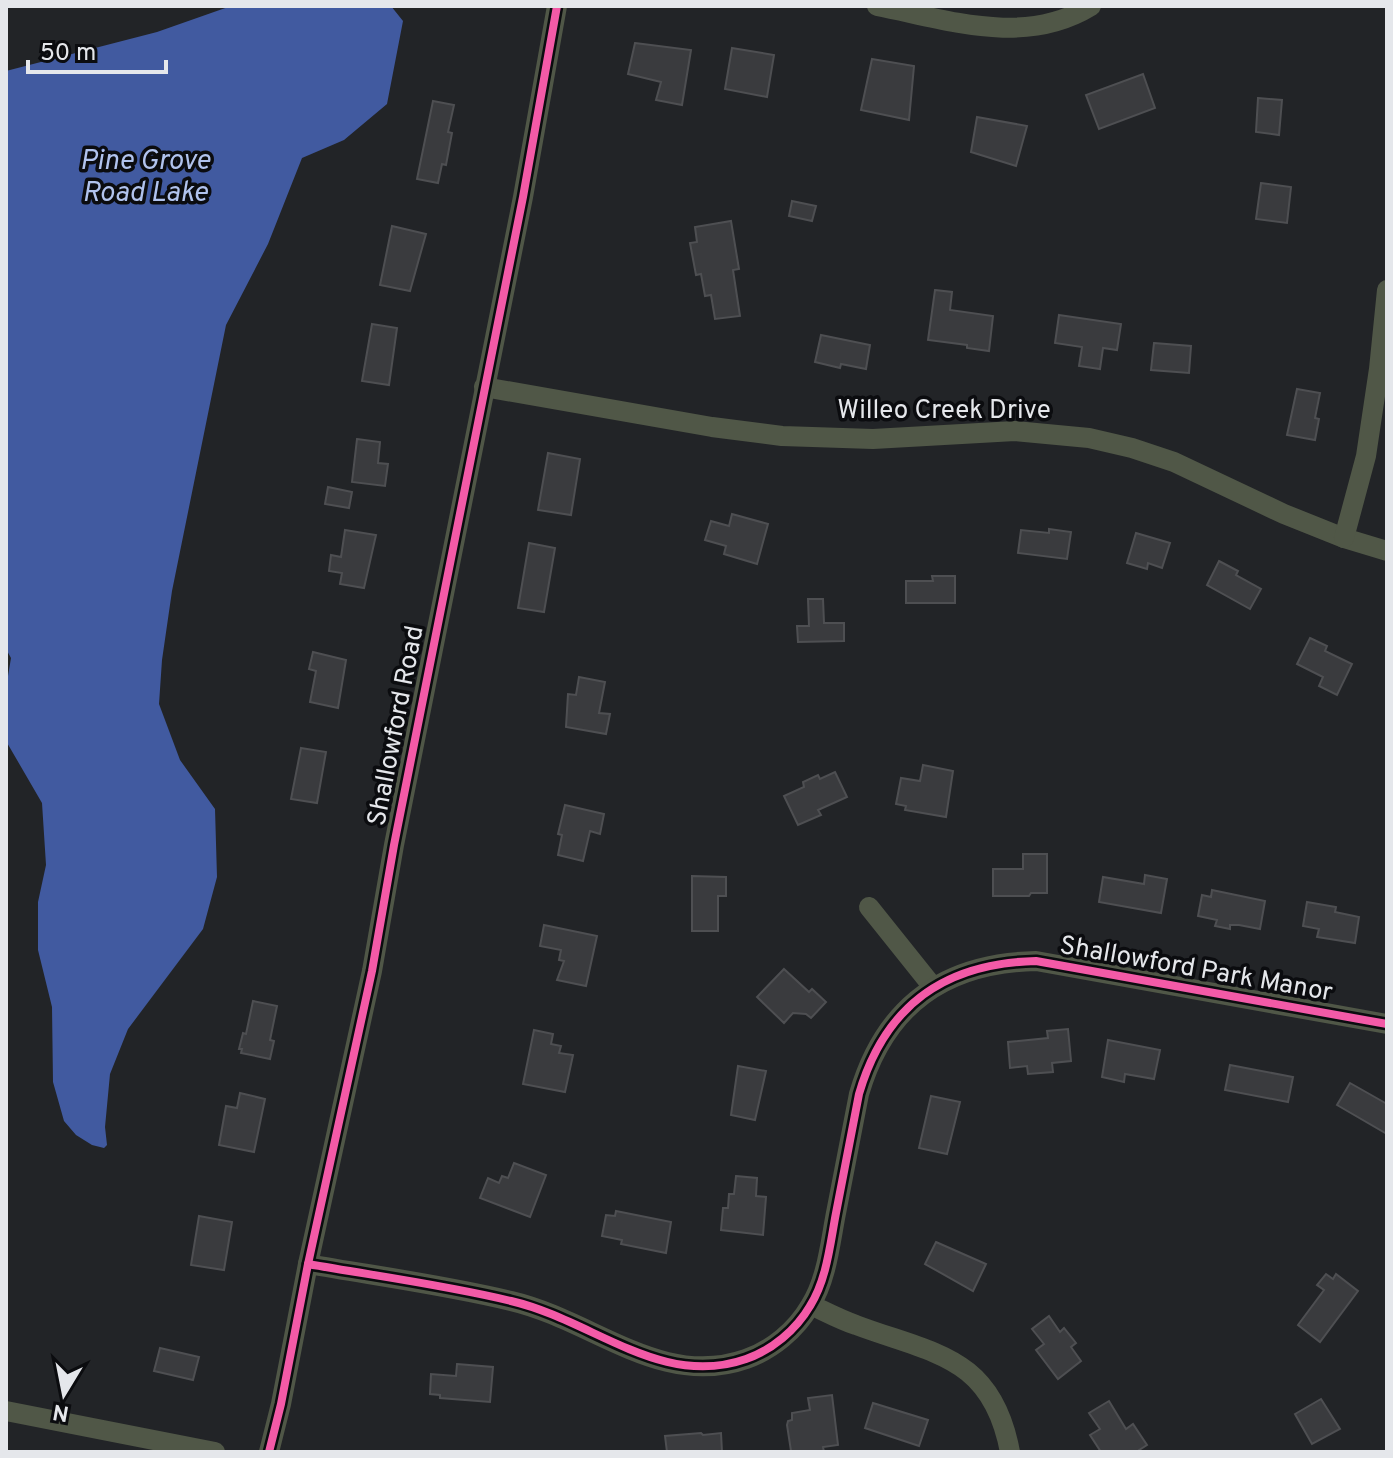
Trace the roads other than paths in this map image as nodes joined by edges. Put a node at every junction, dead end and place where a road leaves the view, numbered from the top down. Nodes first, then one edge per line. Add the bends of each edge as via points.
1 (557, 6) edge
2 (877, 6) edge
3 (1091, 6) edge
4 (1387, 290) edge
5 (484, 387) junction
6 (1344, 538) junction
7 (1387, 551) edge
8 (869, 907) dead end
9 (933, 987) junction
10 (1387, 1024) edge
11 (308, 1264) junction
12 (811, 1305) junction
13 (6, 1411) edge
14 (215, 1452) edge
15 (269, 1452) edge
16 (1010, 1452) edge

1 - 5 street, Shallowford Road
2 - 3 street via 1023,29 1050,25
4 - 6 street via 1366,456
5 - 6 street, Willeo Creek Drive via 782,436 873,439 1015,431 1089,438 1174,462
5 - 11 street, Shallowford Road via 372,971
6 - 7 street, Willeo Creek Drive
8 - 9 street
9 - 10 street, Shallowford Park Manor via 981,966 1036,961
9 - 12 street, Shallowford Park Manor via 892,1023 866,1069 826,1268
11 - 12 street, Shallowford Park Manor via 514,1301 655,1360 688,1368 726,1366 759,1354 788,1333
11 - 15 street, Shallowford Road
12 - 16 street via 955,1362 994,1403
13 - 14 street

